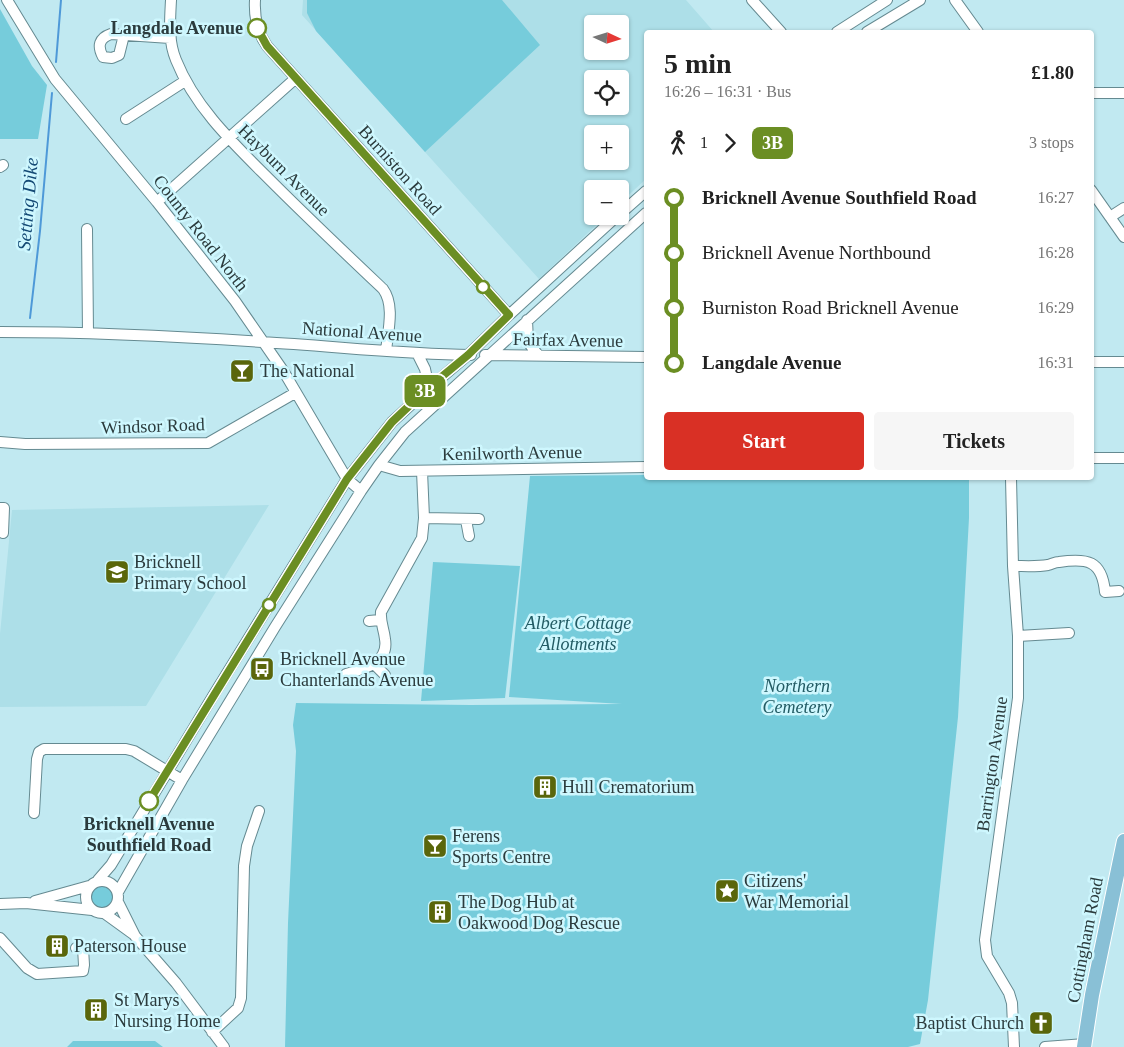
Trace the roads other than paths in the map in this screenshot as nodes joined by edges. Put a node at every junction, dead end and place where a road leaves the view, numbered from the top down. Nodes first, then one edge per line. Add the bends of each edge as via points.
1 (7, 0) edge
2 (171, 0) edge
3 (255, 0) edge
4 (752, 0) edge
5 (887, 0) edge
6 (920, 0) edge
7 (955, 0) edge
8 (779, 30) edge
9 (839, 30) edge
10 (870, 30) edge
11 (977, 30) edge
12 (124, 35) dead end
13 (170, 38) junction
14 (296, 78) junction
15 (185, 81) junction
16 (1124, 93) edge
17 (1094, 94) edge
18 (126, 119) dead end
19 (230, 138) junction
20 (644, 193) edge
21 (1094, 194) edge
22 (157, 202) junction
23 (629, 206) edge
24 (1124, 208) edge
25 (644, 215) edge
26 (1110, 217) junction
27 (607, 225) edge
28 (87, 229) dead end
29 (1124, 237) edge
30 (509, 315) junction
31 (526, 320) junction
32 (252, 325) junction
33 (0, 332) edge
34 (88, 333) junction
35 (233, 340) junction
36 (262, 342) junction
37 (386, 351) junction
38 (417, 353) junction
39 (468, 355) junction
40 (489, 355) junction
41 (538, 355) junction
42 (644, 357) edge
43 (1094, 362) edge
44 (1124, 362) edge
45 (428, 388) junction
46 (295, 393) junction
47 (392, 422) junction
48 (405, 432) junction
49 (0, 442) edge
50 (1094, 458) edge
51 (1124, 458) edge
52 (379, 465) junction
53 (644, 467) edge
54 (422, 471) junction
55 (347, 479) junction
56 (1011, 480) edge
57 (361, 491) junction
58 (0, 508) edge
59 (328, 510) junction
60 (424, 518) junction
61 (344, 520) junction
62 (466, 520) junction
63 (479, 520) dead end
64 (3, 533) dead end
65 (469, 536) dead end
66 (1013, 566) junction
67 (1119, 591) dead end
68 (380, 620) junction
69 (369, 621) dead end
70 (254, 630) junction
71 (1069, 633) dead end
72 (1018, 636) junction
73 (268, 639) junction
74 (375, 665) junction
75 (346, 674) dead end
76 (386, 675) dead end
77 (167, 771) junction
78 (182, 780) junction
79 (259, 811) dead end
80 (34, 813) dead end
81 (1124, 841) edge
82 (94, 883) junction
83 (118, 897) junction
84 (26, 903) junction
85 (0, 904) edge
86 (92, 910) junction
87 (104, 913) junction
88 (135, 936) junction
89 (0, 938) edge
90 (76, 948) dead end
91 (212, 1032) junction
92 (1085, 1046) edge
93 (224, 1047) edge
94 (1014, 1047) edge
95 (1045, 1047) edge

1 - 22 street, County Road North via 55,79
2 - 13 street, Hayburn Avenue
3 - 14 street, Burniston Road via 257,28 267,46
4 - 8 street
5 - 9 street
6 - 10 street
7 - 11 street
12 - 13 street
13 - 15 street, Hayburn Avenue
14 - 19 street
14 - 30 street, Burniston Road
15 - 18 street
15 - 19 street, Hayburn Avenue via 206,112
16 - 17 street
19 - 22 street
19 - 37 street, Hayburn Avenue via 292,203 383,289 390,305
20 - 23 street
21 - 26 street
22 - 32 street, County Road North
24 - 26 street
25 - 31 street
26 - 29 street
27 - 30 street
28 - 34 street
30 - 39 street
31 - 40 street
31 - 41 street via 528,342
32 - 35 street
32 - 36 street, County Road North
33 - 34 street, National Avenue
34 - 35 street, National Avenue
35 - 36 street, National Avenue
36 - 37 street, National Avenue
36 - 46 street, County Road North
37 - 38 street, National Avenue
38 - 39 street, National Avenue
38 - 45 street via 425,369
39 - 40 street, National Avenue
39 - 45 street
40 - 41 street, Fairfax Avenue
40 - 48 street
41 - 42 street, Fairfax Avenue
43 - 44 street
45 - 47 street
46 - 49 street, Windsor Road via 208,443
46 - 55 street, County Road North
47 - 48 street
47 - 55 street
48 - 52 street
50 - 51 street
52 - 54 street, Kenilworth Avenue via 400,471
52 - 57 street
53 - 54 street, Kenilworth Avenue
54 - 60 street
55 - 57 street, County Road North
55 - 59 street
56 - 66 street, Barrington Avenue
57 - 61 street
58 - 64 street via 4,508
59 - 61 street
59 - 70 street
60 - 62 street
60 - 68 street via 422,538 390,594
61 - 73 street
62 - 63 street
62 - 65 street
66 - 67 street via 1086,560 1103,576 1105,592
66 - 72 street, Barrington Avenue
68 - 69 street
68 - 74 street via 386,640 384,653
70 - 73 street
70 - 77 street
71 - 72 street
72 - 94 street, Barrington Avenue via 1018,698 985,940 987,956 1012,1003
73 - 78 street
74 - 75 street
74 - 76 street
77 - 78 street
77 - 80 street via 126,749 44,749 37,759
77 - 82 street via 112,865
78 - 83 street
79 - 91 street via 244,866 238,1008
81 - 92 main road, Cottingham Road via 1092,995
82 - 83 street via 106,880 113,884
82 - 84 street
82 - 86 street via 85,893
83 - 87 street via 112,910
83 - 88 street
84 - 85 street
84 - 86 street
86 - 87 street
87 - 88 street
88 - 91 street via 176,983
89 - 90 street via 27,968 37,974 83,972 83,948
91 - 93 street
92 - 95 street

